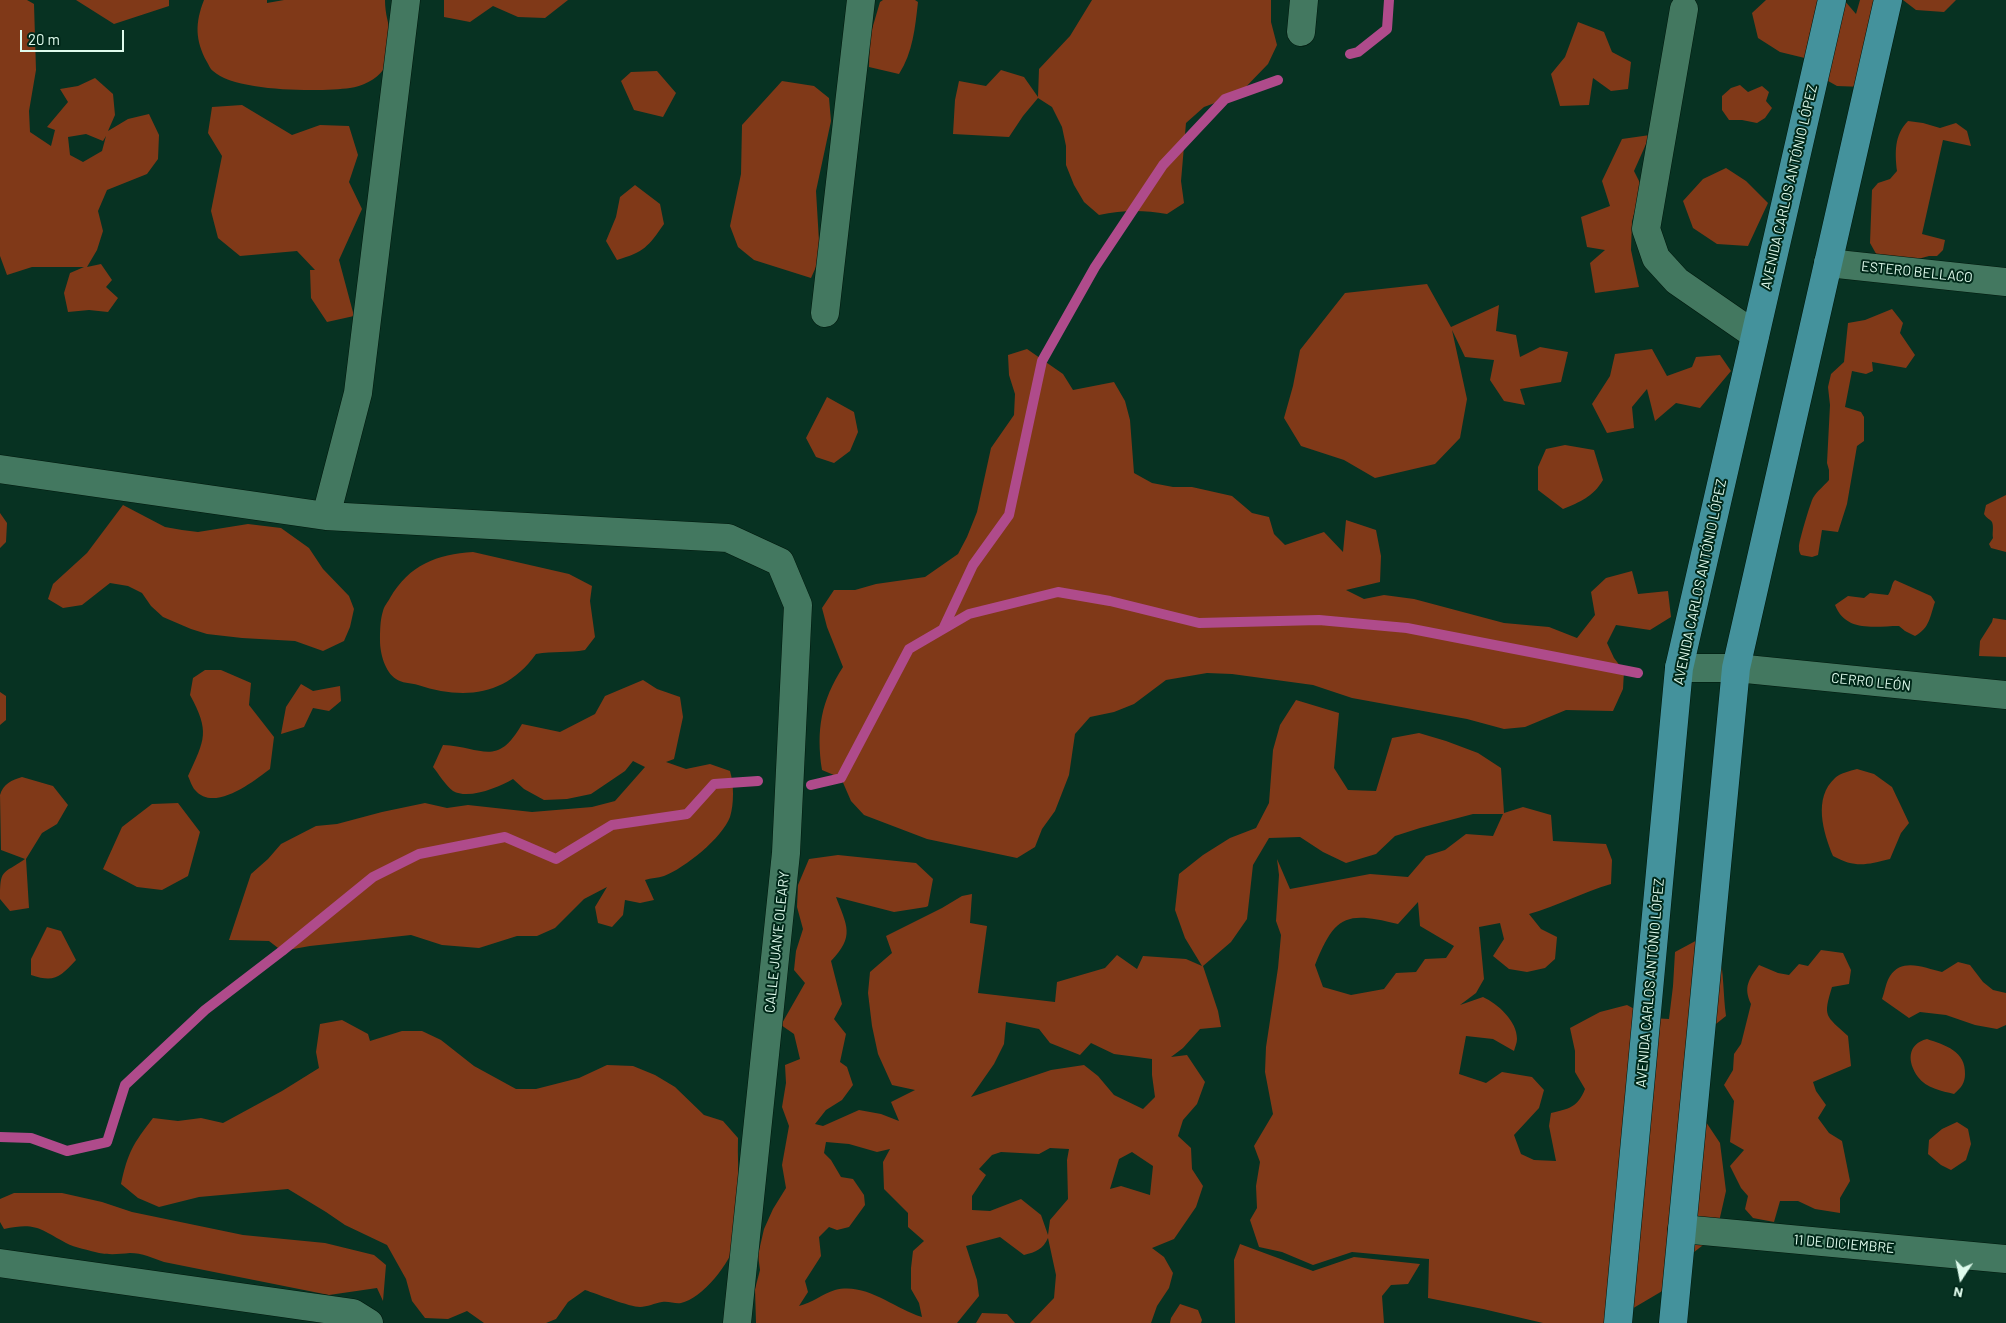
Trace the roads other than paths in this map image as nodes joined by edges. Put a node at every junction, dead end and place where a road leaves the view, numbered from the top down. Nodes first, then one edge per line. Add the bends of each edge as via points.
1 (406, 0) edge
2 (862, 0) edge
3 (1304, 0) edge
4 (1832, 0) edge
5 (1888, 0) edge
6 (1684, 9) dead end
7 (1300, 32) dead end
8 (1828, 263) junction
9 (2006, 282) edge
10 (825, 313) dead end
11 (1755, 335) junction
12 (0, 469) edge
13 (326, 516) junction
14 (1679, 668) junction
15 (1736, 668) junction
16 (2006, 695) edge
17 (1682, 1229) junction
18 (2006, 1260) edge
19 (0, 1263) edge
20 (369, 1323) edge
21 (737, 1323) edge
22 (1618, 1323) edge
23 (1673, 1323) edge

1 - 13 street via 358,393
2 - 10 street
3 - 7 street
4 - 11 main road, AVENIDA CARLOS ANTÓNIO LÓPEZ
5 - 8 main road
6 - 11 street via 1646,229 1656,258 1677,281
8 - 9 street, ESTERO BELLACO
8 - 15 main road
11 - 14 main road, AVENIDA CARLOS ANTÓNIO LÓPEZ
12 - 13 street
13 - 21 street, CALLE JUAN’E OLEARY via 728,538 780,562 798,604 786,853
14 - 15 street, CERRO LEÓN
14 - 22 main road, AVENIDA CARLOS ANTÓNIO LÓPEZ
15 - 16 street, CERRO LEÓN
15 - 17 main road
17 - 18 street, 11 DE DICIEMBRE
17 - 23 main road
19 - 20 street via 353,1313

